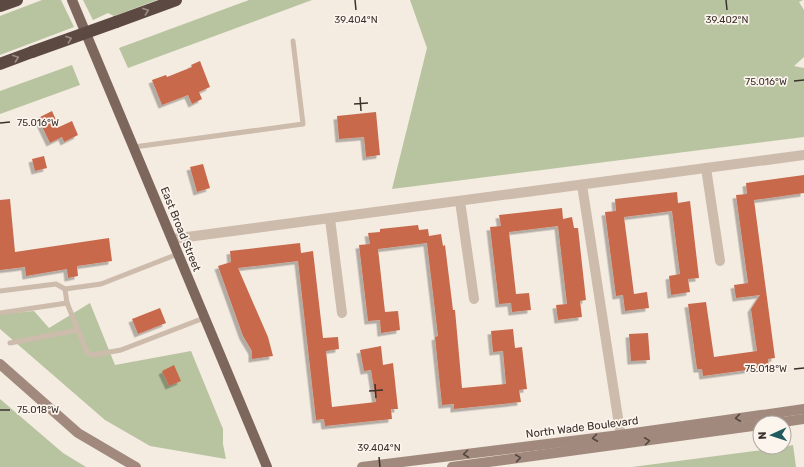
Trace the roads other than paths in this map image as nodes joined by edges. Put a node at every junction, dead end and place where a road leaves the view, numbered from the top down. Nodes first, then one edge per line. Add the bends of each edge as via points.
1 (17, 0) edge
2 (72, 0) edge
3 (176, 0) edge
4 (0, 6) edge
5 (293, 40) dead end
6 (0, 64) edge
7 (134, 146) junction
8 (804, 155) edge
9 (706, 168) junction
10 (582, 185) junction
11 (460, 201) junction
12 (330, 219) junction
13 (172, 239) junction
14 (178, 254) junction
15 (720, 262) dead end
16 (65, 289) junction
17 (0, 291) edge
18 (474, 299) dead end
19 (67, 303) junction
20 (0, 313) edge
21 (342, 313) dead end
22 (204, 318) junction
23 (78, 330) junction
24 (10, 343) dead end
25 (0, 364) edge
26 (804, 409) edge
27 (804, 419) edge
28 (792, 421) edge
29 (752, 426) edge
30 (621, 440) junction
31 (136, 467) edge
32 (267, 467) edge
33 (362, 467) edge
34 (452, 467) edge

1 - 4 highway
2 - 7 main road, East Broad Street
6 -> 3 highway, bridge
5 - 7 lane via 303,124
7 - 13 main road, East Broad Street
8 - 9 street
9 - 10 street
9 - 15 street
10 - 11 street
10 - 30 street
11 - 12 street
11 - 18 street
12 - 13 street
12 - 21 street
13 - 14 main road, East Broad Street
14 - 16 lane via 101,284
14 - 22 main road, East Broad Street
16 - 17 lane via 56,284
16 - 19 lane
19 - 20 lane
19 - 23 lane
22 - 23 lane via 121,350 92,355 87,352
22 - 32 main road, East Broad Street
23 - 24 lane
25 - 31 main road via 78,433
26 -> 30 main road, North Wade Boulevard
27 - 28 main road
30 -> 29 main road, North Wade Boulevard
30 -> 33 main road, North Wade Boulevard
34 -> 30 main road, North Wade Boulevard

